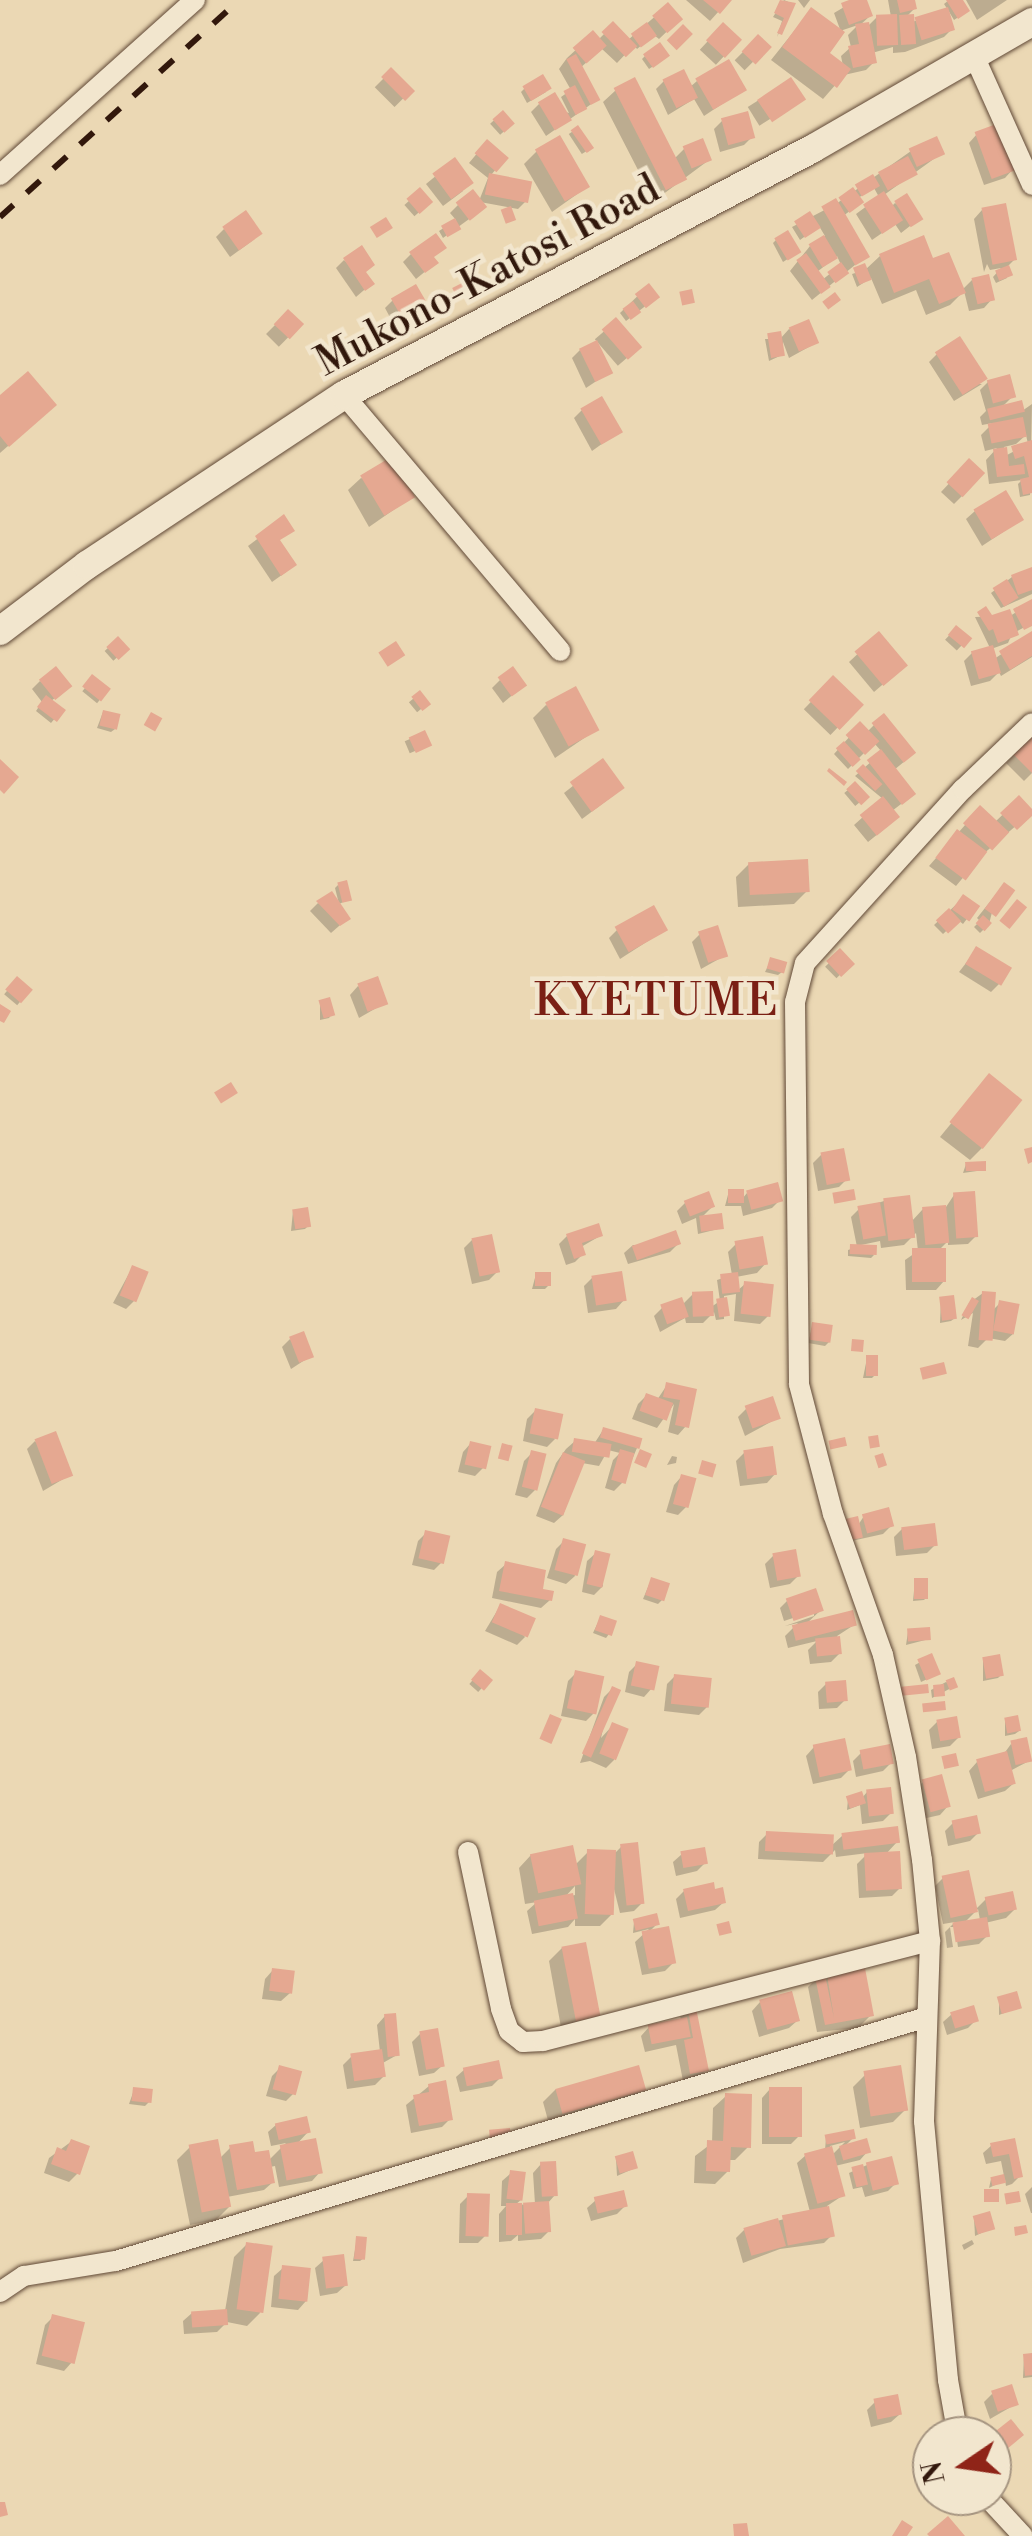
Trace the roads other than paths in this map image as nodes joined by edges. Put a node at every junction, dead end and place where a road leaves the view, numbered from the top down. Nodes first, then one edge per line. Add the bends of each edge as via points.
1 (195, 0) edge
2 (1032, 22) edge
3 (975, 58) junction
4 (0, 175) edge
5 (1032, 185) edge
6 (344, 395) junction
7 (0, 632) edge
8 (560, 650) dead end
9 (1032, 724) edge
10 (468, 1852) dead end
11 (930, 1940) junction
12 (924, 2018) junction
13 (0, 2292) edge
14 (954, 2416) edge

1 - 4 street
2 - 3 main road, Mukono-Katosi Road
3 - 5 street
3 - 6 main road, Mukono-Katosi Road
6 - 7 main road, Mukono-Katosi Road via 87,565
6 - 8 street
9 - 11 street via 962,788 805,963 795,1002 798,1384 834,1514 884,1655 906,1757
10 - 11 street via 501,2009 523,2042
11 - 12 street
12 - 13 street via 116,2262 24,2276
12 - 14 street via 924,2120

